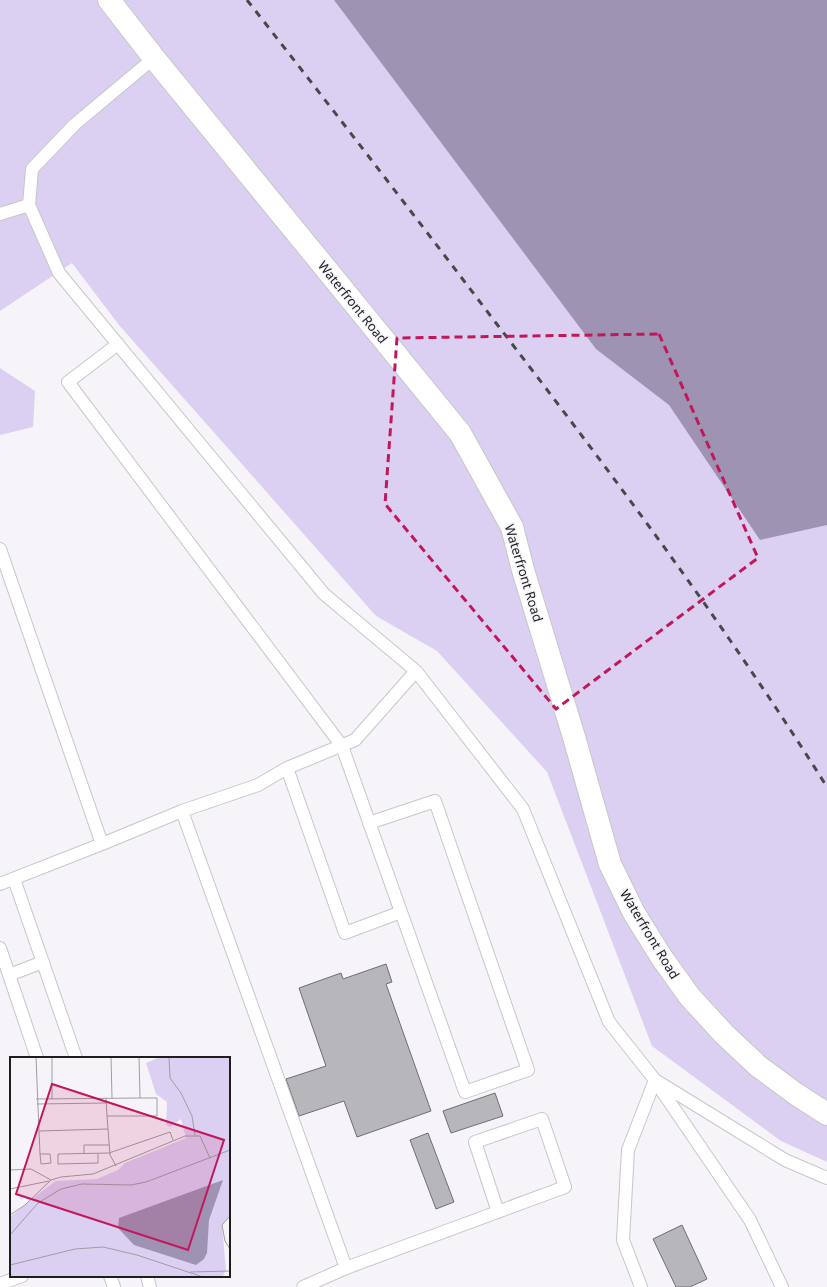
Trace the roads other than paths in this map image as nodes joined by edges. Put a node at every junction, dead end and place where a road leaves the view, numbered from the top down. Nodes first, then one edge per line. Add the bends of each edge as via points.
1 (109, 0) edge
2 (154, 58) junction
3 (30, 205) junction
4 (0, 214) edge
5 (118, 344) junction
6 (0, 549) edge
7 (416, 671) junction
8 (342, 746) junction
9 (287, 768) junction
10 (182, 811) junction
11 (369, 823) junction
12 (102, 844) junction
13 (14, 879) junction
14 (0, 884) edge
15 (401, 912) junction
16 (0, 948) edge
17 (43, 962) junction
18 (9, 975) junction
19 (37, 1057) edge
20 (76, 1057) edge
21 (655, 1080) junction
22 (827, 1114) edge
23 (827, 1178) edge
24 (498, 1212) junction
25 (346, 1268) junction
26 (19, 1277) edge
27 (110, 1277) edge
28 (147, 1277) edge
29 (0, 1284) edge
30 (114, 1287) edge
31 (150, 1287) edge
32 (303, 1287) edge
33 (641, 1287) edge
34 (782, 1287) edge

1 - 2 street, Waterfront Road
2 - 3 lane via 75,124 32,169
2 - 22 street, Waterfront Road via 460,433 512,527 610,864 634,913 690,997 724,1034 758,1066
3 - 4 lane
3 - 5 lane via 59,273
5 - 7 lane via 324,594
5 - 8 lane via 68,382
6 - 12 lane
7 - 8 lane via 355,740
7 - 21 lane via 523,809 609,1022
8 - 9 lane
8 - 11 lane
9 - 10 lane via 258,785
9 - 15 lane via 345,933
10 - 12 lane
10 - 25 lane
11 - 15 lane
11 - 15 lane via 435,801 528,1070 465,1092
12 - 13 lane
13 - 14 lane
13 - 17 lane
16 - 18 lane
17 - 18 lane
17 - 20 lane
18 - 19 lane
21 - 23 lane via 784,1160
21 - 33 lane via 628,1150 623,1240
21 - 34 lane via 750,1220
24 - 24 lane via 565,1187 542,1118 475,1142
24 - 25 lane
25 - 32 lane
26 - 29 lane
27 - 30 lane
28 - 31 lane

